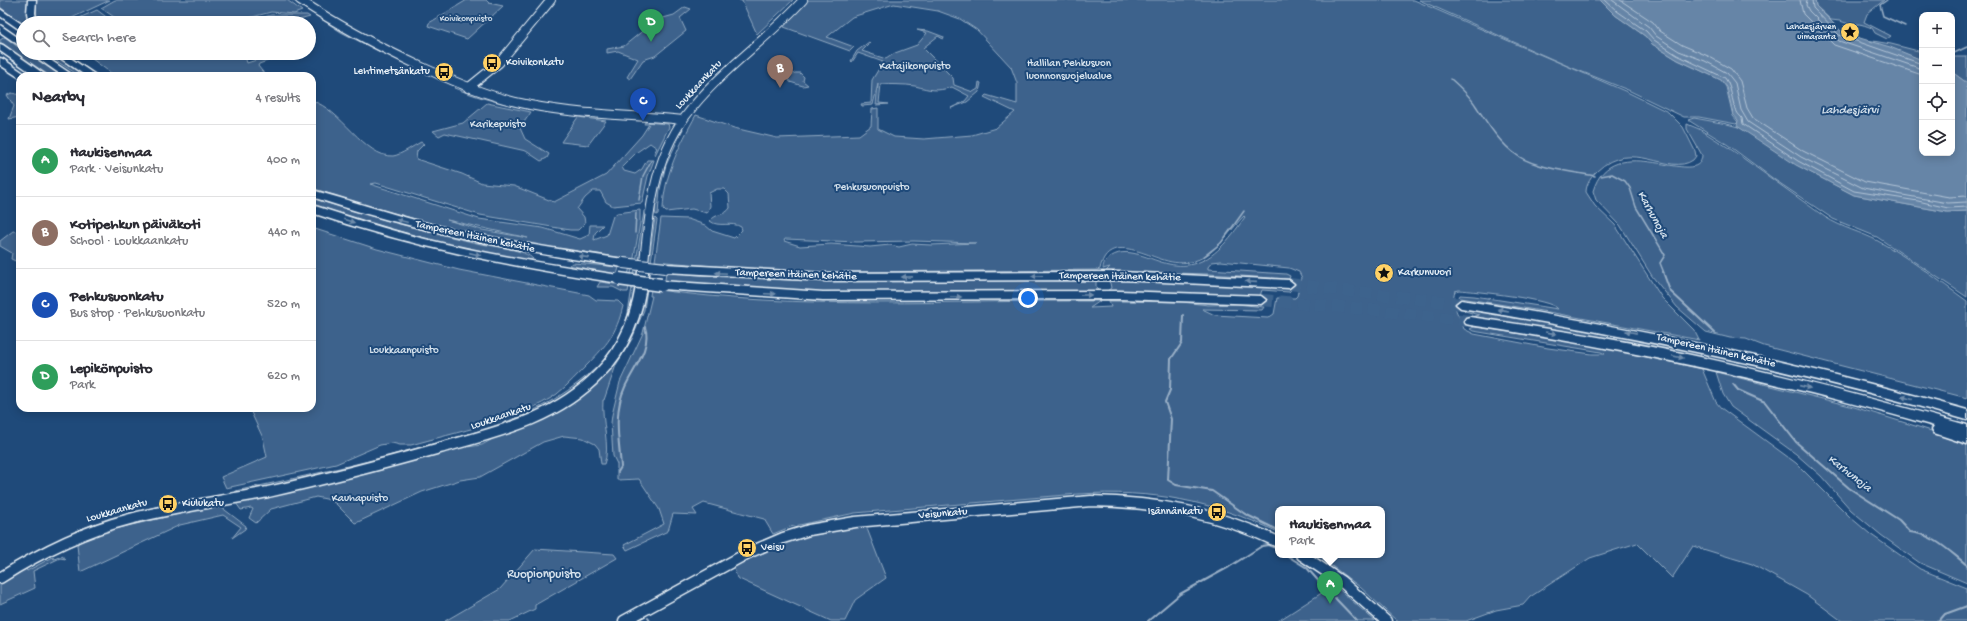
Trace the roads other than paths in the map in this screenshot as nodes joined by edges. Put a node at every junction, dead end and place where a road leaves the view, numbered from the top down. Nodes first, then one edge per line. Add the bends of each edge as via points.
1 (32, 0) edge
2 (300, 0) edge
3 (551, 0) edge
4 (803, 0) edge
5 (0, 12) edge
6 (32, 16) edge
7 (16, 24) edge
8 (0, 28) edge
9 (16, 40) edge
10 (0, 46) edge
11 (16, 57) edge
12 (20, 60) edge
13 (45, 60) edge
14 (68, 60) edge
15 (1, 62) edge
16 (17, 72) edge
17 (36, 72) edge
18 (63, 72) edge
19 (86, 72) edge
20 (468, 88) junction
21 (683, 120) junction
22 (316, 194) edge
23 (316, 210) edge
24 (1290, 284) tunnel mouth
25 (1261, 300) tunnel mouth
26 (1461, 304) tunnel mouth
27 (1470, 321) tunnel mouth
28 (1843, 396) junction
29 (1967, 414) edge
30 (1967, 430) edge
31 (1967, 439) edge
32 (1275, 541) edge
33 (1306, 558) edge
34 (0, 578) edge
35 (624, 621) edge
36 (1386, 621) edge

1 - 6 highway
2 - 20 main road via 328,19 384,50
3 - 20 main road via 499,63
4 - 21 main road, Loukkaankatu via 737,62
5 - 7 highway
8 - 9 highway
10 - 11 highway
12 - 17 highway
13 - 18 highway
14 - 19 highway
15 - 16 highway
20 - 21 main road via 503,100 541,107
21 - 34 main road, Loukkaankatu via 664,158 656,183 638,304 629,334 613,361 571,398 511,428 393,462 168,510 106,526 60,543
24 -> 22 highway, Tampereen itäinen kehätie, bridge via 1120,276 826,277 665,268 509,246 388,217
23 -> 25 highway, Tampereen itäinen kehätie, bridge via 434,245 554,270 661,285 823,296 1120,295
29 -> 26 highway, Tampereen itäinen kehätie via 1730,353 1607,328
27 -> 28 highway, Tampereen itäinen kehätie via 1616,344
28 - 30 highway, Tampereen itäinen kehätie
28 - 31 highway
32 - 35 main road, Veisunkatu via 1242,525 1199,512 1128,501 1083,502 855,522 809,530 762,547
33 - 36 main road via 1356,594

